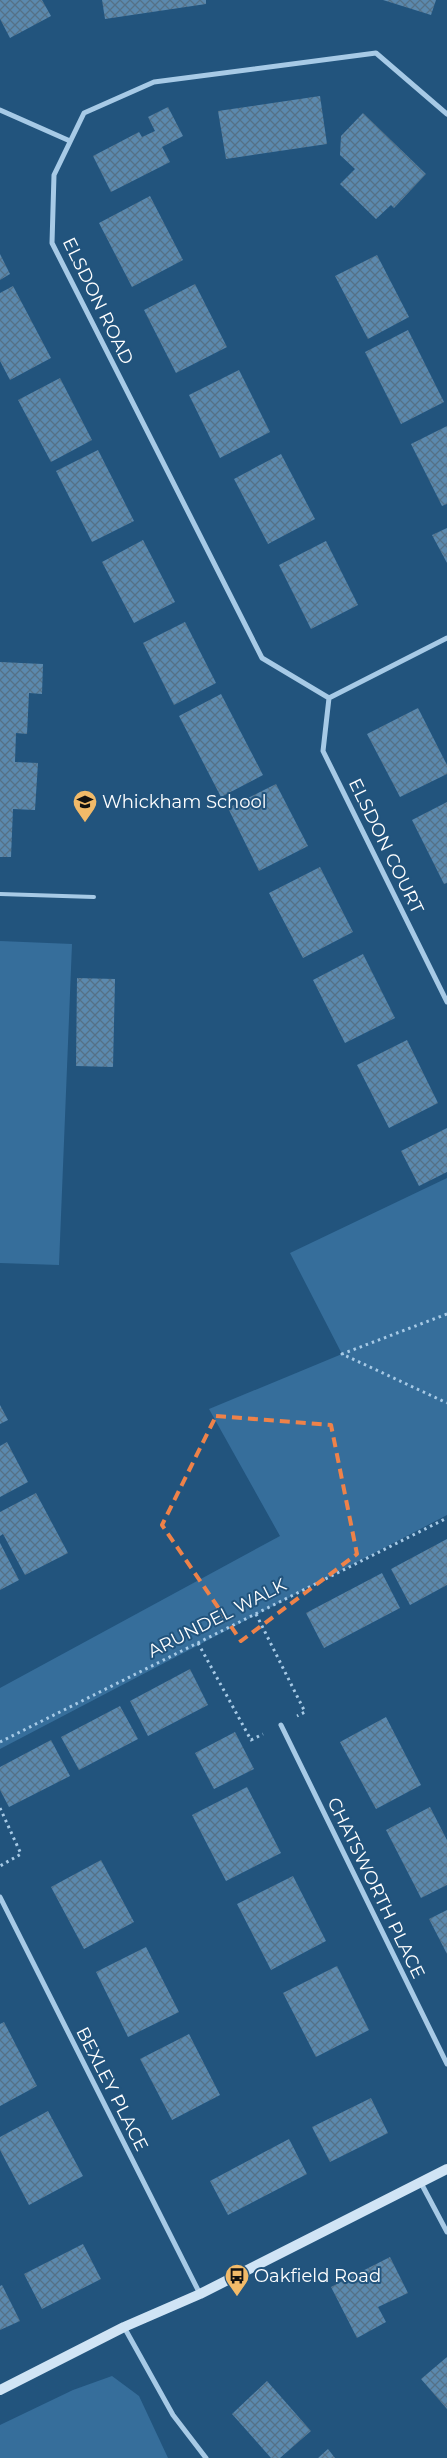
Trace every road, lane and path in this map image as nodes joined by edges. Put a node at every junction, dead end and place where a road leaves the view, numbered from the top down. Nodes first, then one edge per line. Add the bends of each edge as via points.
1 (0, 110) edge
2 (447, 114) edge
3 (70, 141) junction
4 (447, 638) edge
5 (328, 698) junction
6 (0, 894) edge
7 (94, 897) dead end
8 (447, 1002) edge
9 (447, 1314) edge
10 (447, 1403) edge
11 (447, 1518) edge
12 (256, 1614) junction
13 (198, 1643) junction
14 (281, 1725) junction
15 (0, 1742) edge
16 (0, 1808) edge
17 (0, 1866) edge
18 (0, 1898) edge
19 (447, 2064) edge
20 (447, 2169) edge
21 (420, 2182) junction
22 (447, 2232) edge
23 (200, 2294) junction
24 (124, 2327) junction
25 (0, 2390) edge
26 (206, 2458) edge

1 - 3 street
2 - 3 street, ELSDON ROAD via 376,53 154,82 84,113
3 - 5 street, ELSDON ROAD via 54,175 52,243 262,658
4 - 5 street
5 - 8 street, ELSDON COURT via 323,751
6 - 7 lane
9 - 10 path via 342,1354
11 - 12 path, ARUNDEL WALK
12 - 13 path, ARUNDEL WALK
12 - 14 path via 305,1712
13 - 14 path via 251,1740
13 - 15 path, ARUNDEL WALK
14 - 19 street, CHATSWORTH PLACE
16 - 17 path via 21,1854
18 - 23 street, BEXLEY PLACE
20 - 21 street
21 - 22 street
21 - 23 street
23 - 24 street
24 - 25 street
24 - 26 street via 173,2415

